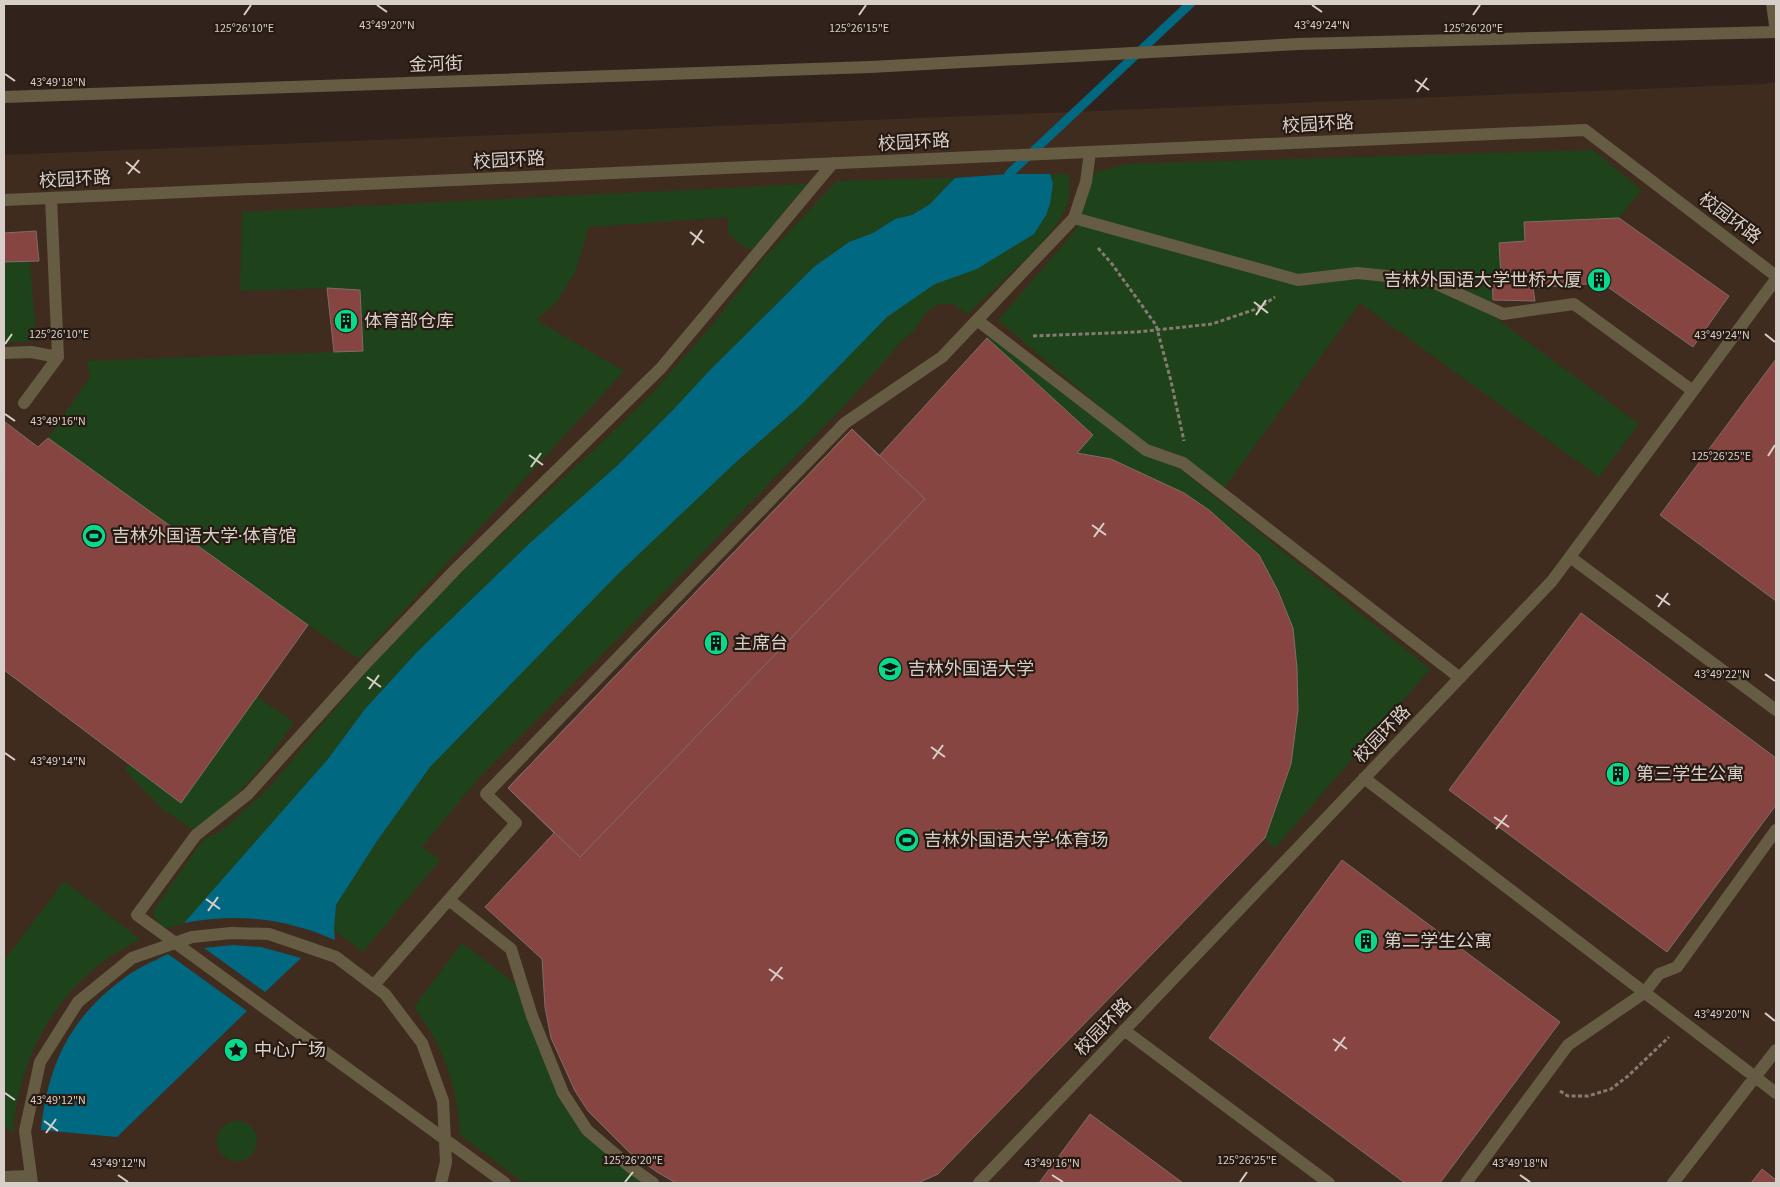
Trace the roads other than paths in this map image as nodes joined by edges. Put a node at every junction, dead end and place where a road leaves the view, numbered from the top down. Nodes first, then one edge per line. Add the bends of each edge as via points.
1 (1772, 4) edge
2 (1776, 32) edge
3 (4, 97) edge
4 (1090, 152) junction
5 (833, 163) junction
6 (51, 198) junction
7 (4, 200) edge
8 (1074, 218) junction
9 (1776, 277) edge
10 (977, 320) junction
11 (4, 353) edge
12 (58, 357) junction
13 (1693, 391) junction
14 (24, 403) dead end
15 (1570, 557) junction
16 (1460, 678) junction
17 (1776, 710) edge
18 (1364, 778) junction
19 (1776, 830) edge
20 (449, 900) junction
21 (176, 942) junction
22 (374, 985) junction
23 (1644, 993) junction
24 (1124, 1030) junction
25 (1776, 1050) edge
26 (1755, 1077) junction
27 (1776, 1093) edge
28 (445, 1138) junction
29 (4, 1178) edge
30 (31, 1180) edge
31 (5, 1183) edge
32 (441, 1183) edge
33 (505, 1183) edge
34 (653, 1183) edge
35 (978, 1183) edge
36 (1329, 1183) edge
37 (1466, 1183) edge
38 (1673, 1183) edge

1 - 2 street
2 - 3 street, 金河街 via 1298,44 870,67
4 - 5 street, 校园环路
4 - 8 street via 1086,182
4 - 9 street, 校园环路 via 1585,130
5 - 6 street, 校园环路
5 - 21 street via 661,368 456,569 248,794 196,835 137,915
6 - 7 street, 校园环路
6 - 12 street
8 - 10 street
8 - 13 street via 1298,280 1357,273 1428,280 1503,314 1574,304
9 - 13 street, 校园环路
10 - 16 street via 1146,450 1183,463
10 - 20 street via 942,357 845,423 486,794 516,823
11 - 12 street via 31,352
12 - 14 street
13 - 15 street, 校园环路
15 - 16 street, 校园环路 via 1552,581
15 - 17 street
16 - 18 street, 校园环路
18 - 23 street
18 - 24 street, 校园环路
19 - 23 street via 1677,967 1659,974
20 - 22 street
20 - 34 street via 512,949 532,1016 560,1086 587,1130
21 - 22 street via 230,933 269,934 336,957
21 - 28 street
21 - 30 street via 132,958 78,1002 40,1062 25,1131
22 - 28 street via 385,994 422,1043 443,1101
23 - 26 street
23 - 37 street via 1568,1045
24 - 35 street, 校园环路
24 - 36 street
25 - 26 street
26 - 27 street
26 - 38 street
28 - 32 street via 446,1162
28 - 33 street
29 - 30 street
29 - 31 street

